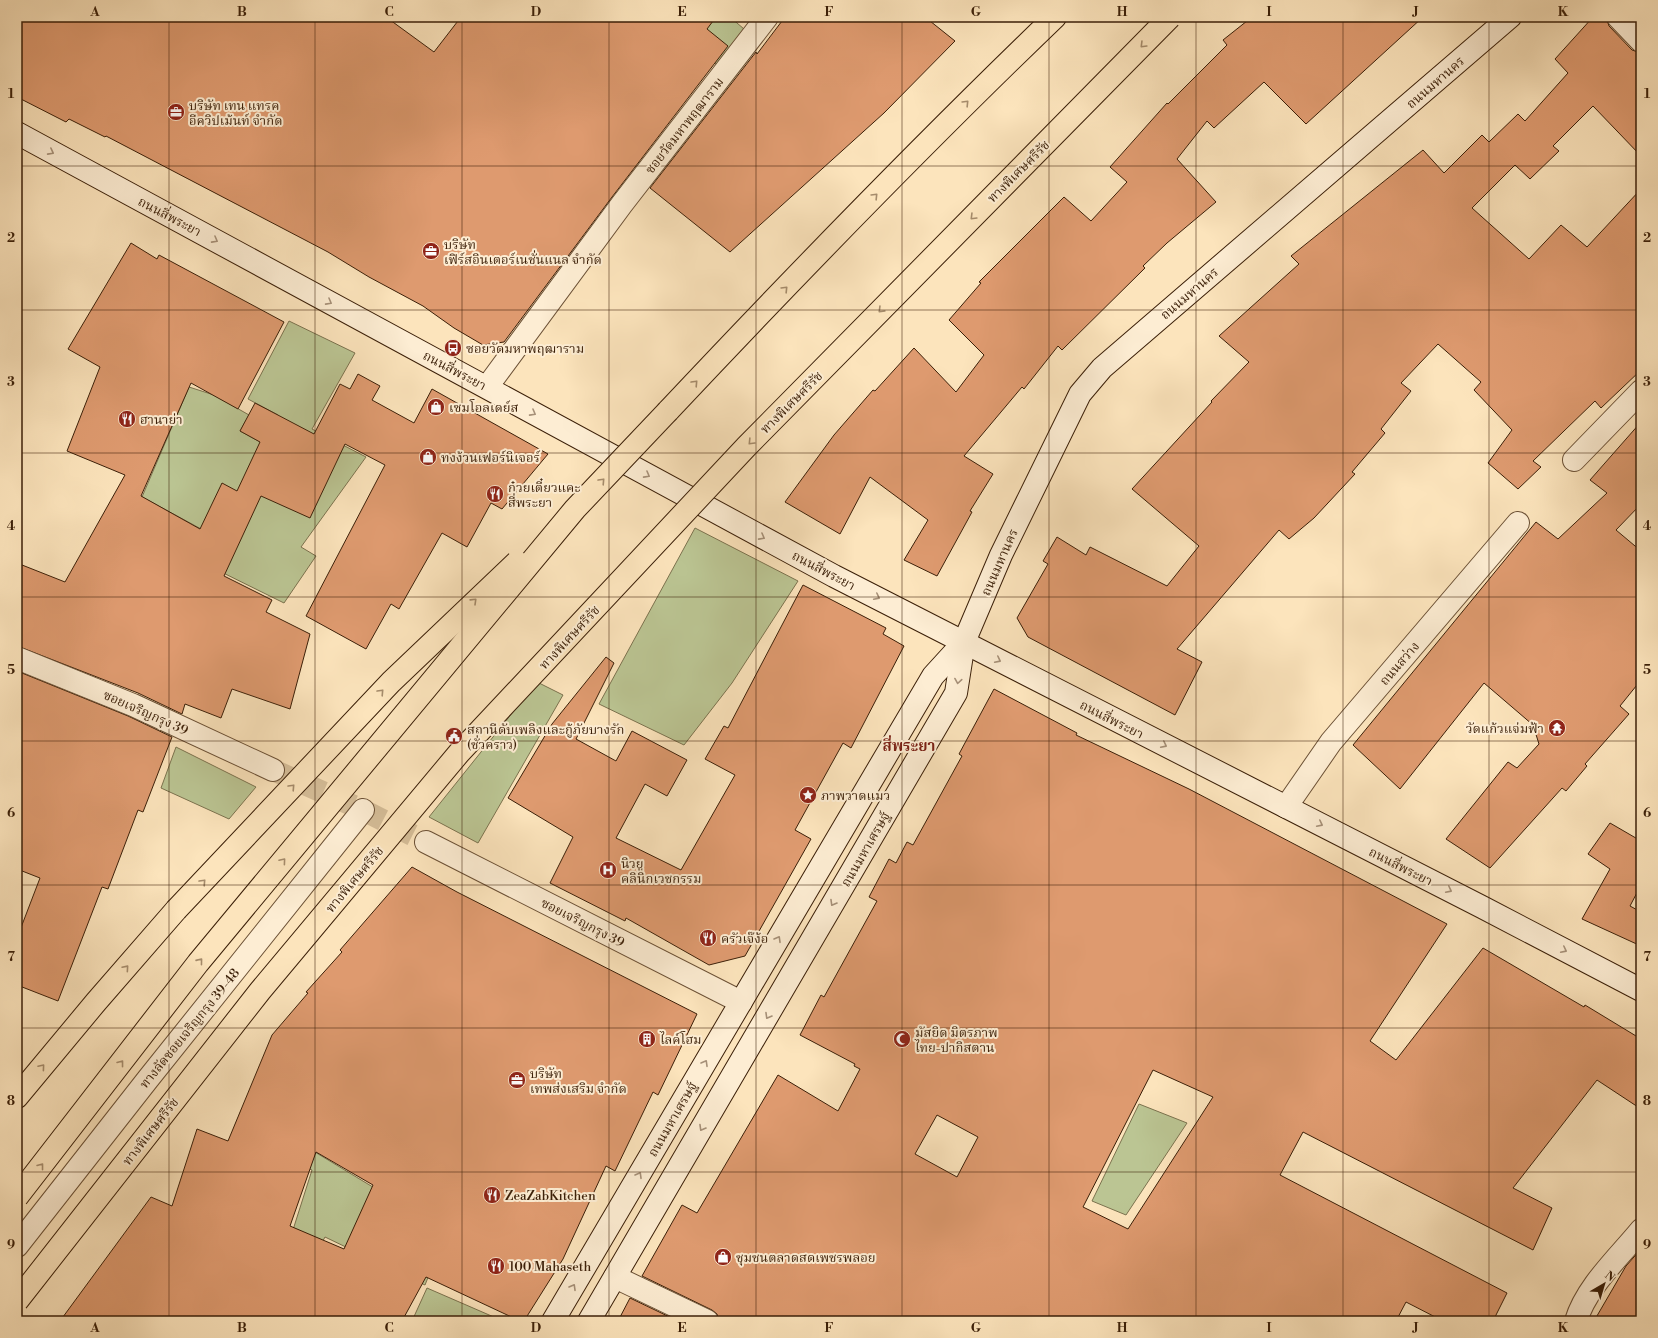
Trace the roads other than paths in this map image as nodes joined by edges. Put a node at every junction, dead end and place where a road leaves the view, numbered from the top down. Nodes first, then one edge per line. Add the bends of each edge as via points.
1 (767, 17) edge
2 (1055, 17) edge
3 (1170, 17) edge
4 (1510, 17) edge
5 (1618, 17) edge
6 (1641, 41) edge
7 (17, 133) edge
8 (486, 388) junction
9 (1641, 391) edge
10 (1574, 460) dead end
11 (575, 510) junction
12 (1518, 523) dead end
13 (964, 642) junction
14 (17, 658) edge
15 (273, 770) tunnel mouth
16 (1286, 807) junction
17 (362, 810) dead end
18 (426, 842) tunnel mouth
19 (1641, 990) edge
20 (741, 1002) junction
21 (17, 1097) edge
22 (17, 1197) edge
23 (1641, 1230) edge
24 (17, 1246) edge
25 (587, 1263) junction
26 (615, 1277) junction
27 (17, 1301) edge
28 (553, 1321) edge
29 (589, 1321) edge
30 (707, 1321) edge
31 (1576, 1321) edge

1 - 8 main road, ซอยวัดมหาพฤฒาราม via 622,204
11 -> 2 highway, bridge via 763,311 972,97
3 -> 27 highway, ทางพิเศษศรีรัช, bridge via 746,447 459,753 260,991
4 - 13 main road, ถนนมหานคร via 1102,368 1080,394 1001,555
5 - 6 main road
7 -> 8 main road, ถนนสี่พระยา
8 -> 13 main road, ถนนสี่พระยา via 810,563
9 - 10 main road
21 -> 11 highway, bridge via 176,910 391,682 482,594
22 -> 11 highway, bridge via 198,963
12 - 16 main road, ถนนสว่าง via 1331,742
13 -> 16 main road, ถนนสี่พระยา
20 -> 13 main road, ถนนมหาเศรษฐ์ via 933,676
13 -> 26 main road, ถนนมหาเศรษฐ์ via 956,693
14 - 15 main road, ซอยเจริญกรุง 39 via 133,705
16 -> 19 main road, ถนนสี่พระยา
17 - 24 main road, ทางลัดซอยเจริญกรุง 39-48
18 - 20 main road, ซอยเจริญกรุง 39
25 -> 20 main road, ถนนมหาเศรษฐ์
23 - 31 main road via 1594,1286
25 - 26 main road
28 -> 25 main road, ถนนมหาเศรษฐ์
26 - 29 main road, ถนนมหาเศรษฐ์
26 - 30 main road

